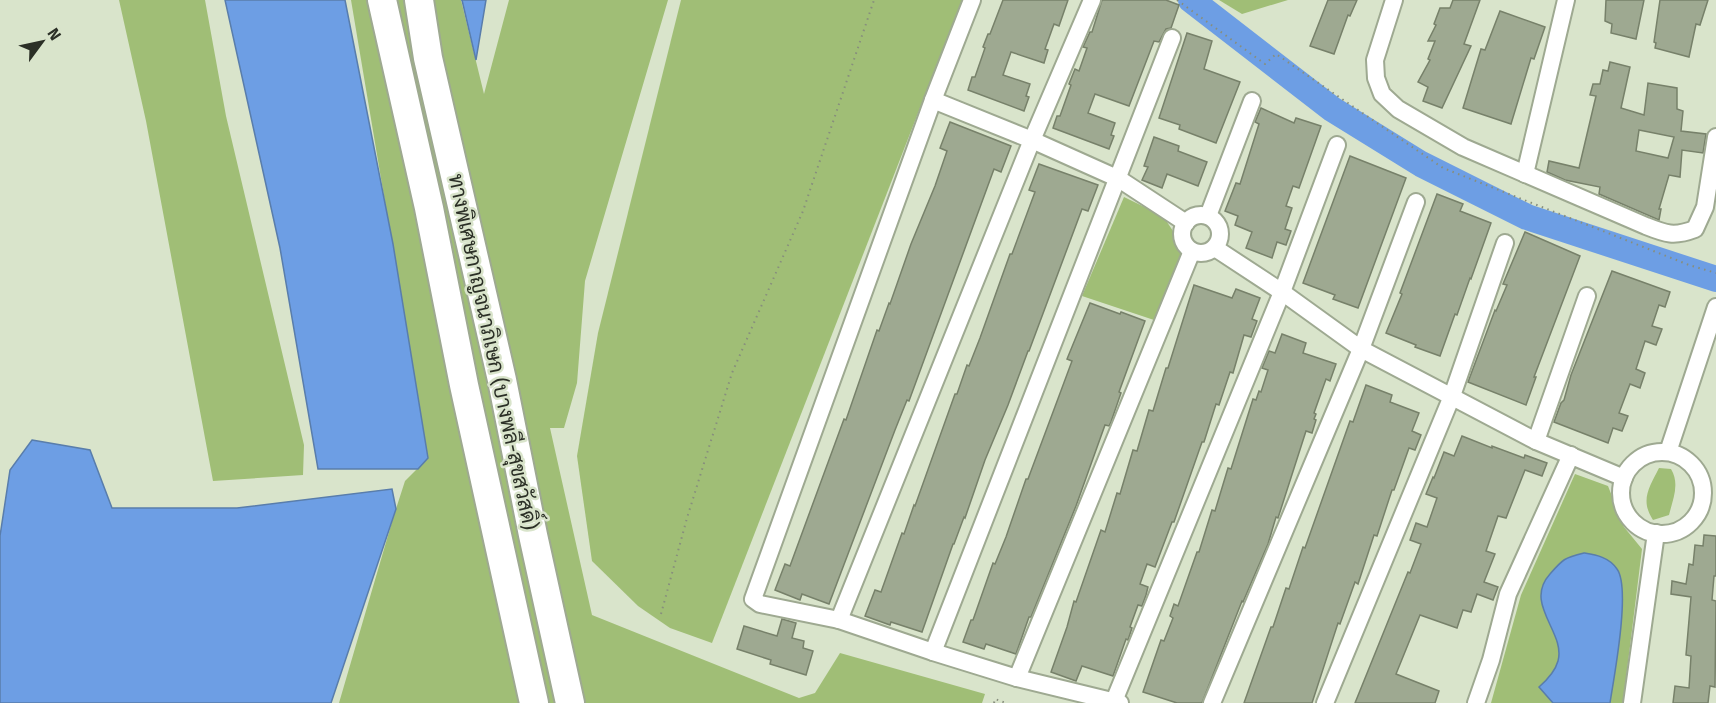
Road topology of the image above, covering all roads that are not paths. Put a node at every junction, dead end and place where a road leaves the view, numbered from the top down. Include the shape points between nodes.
1 (382, 0) edge
2 (419, 0) edge
3 (972, 0) edge
4 (1092, 0) edge
5 (1394, 0) edge
6 (1566, 0) edge
7 (1172, 38) dead end
8 (933, 100) junction
9 (1252, 101) dead end
10 (1716, 137) edge
11 (1032, 140) junction
12 (1337, 145) dead end
13 (1525, 174) junction
14 (1119, 179) junction
15 (1416, 202) dead end
16 (1208, 216) junction
17 (1186, 223) junction
18 (1505, 243) dead end
19 (1215, 248) junction
20 (1192, 251) junction
21 (1282, 292) junction
22 (1587, 296) dead end
23 (1716, 307) edge
24 (1361, 349) junction
25 (1452, 396) junction
26 (1536, 441) junction
27 (1668, 452) junction
28 (1571, 455) junction
29 (1624, 478) junction
30 (1708, 512) edge
31 (1656, 533) junction
32 (839, 620) junction
33 (933, 652) junction
34 (1017, 678) junction
35 (1117, 702) edge
36 (534, 703) edge
37 (570, 703) edge
38 (1212, 703) edge
39 (1325, 703) edge
40 (1476, 703) edge
41 (1632, 703) edge

1 - 36 highway, ทางพิเศษกาญจนาภิเษก (บางพลี-สุขสวัสดิ์)
2 - 37 highway, ทางพิเศษกาญจนาภิเษก (บางพลี-สุขสวัสดิ์) via 428,58 502,380
3 - 8 street
4 - 11 street
5 - 13 street via 1375,60 1382,94 1398,109 1463,147
6 - 13 street
7 - 14 street
8 - 11 street
8 - 32 street via 753,596 760,604
9 - 16 street
10 - 13 street via 1705,207 1695,229 1682,234 1663,233
11 - 14 street
11 - 32 street
12 - 21 street
14 - 17 street
14 - 33 street
15 - 24 street
16 - 17 street via 1196,216
16 - 19 street via 1220,230
17 - 20 street via 1183,241
18 - 25 street
19 - 20 street via 1204,253
19 - 21 street
20 - 34 street
21 - 24 street
21 - 35 street
22 - 26 street
23 - 27 street
24 - 25 street
24 - 38 street
25 - 26 street
25 - 39 street
26 - 28 street
27 - 29 street via 1642,457
27 - 30 street via 1682,456 1692,465 1700,477 1702,503
28 - 29 street
28 - 40 street via 1508,594
29 - 31 street via 1621,491 1629,517 1639,527
30 - 31 street via 1677,532
31 - 41 street
32 - 33 street
33 - 34 street
34 - 35 street

